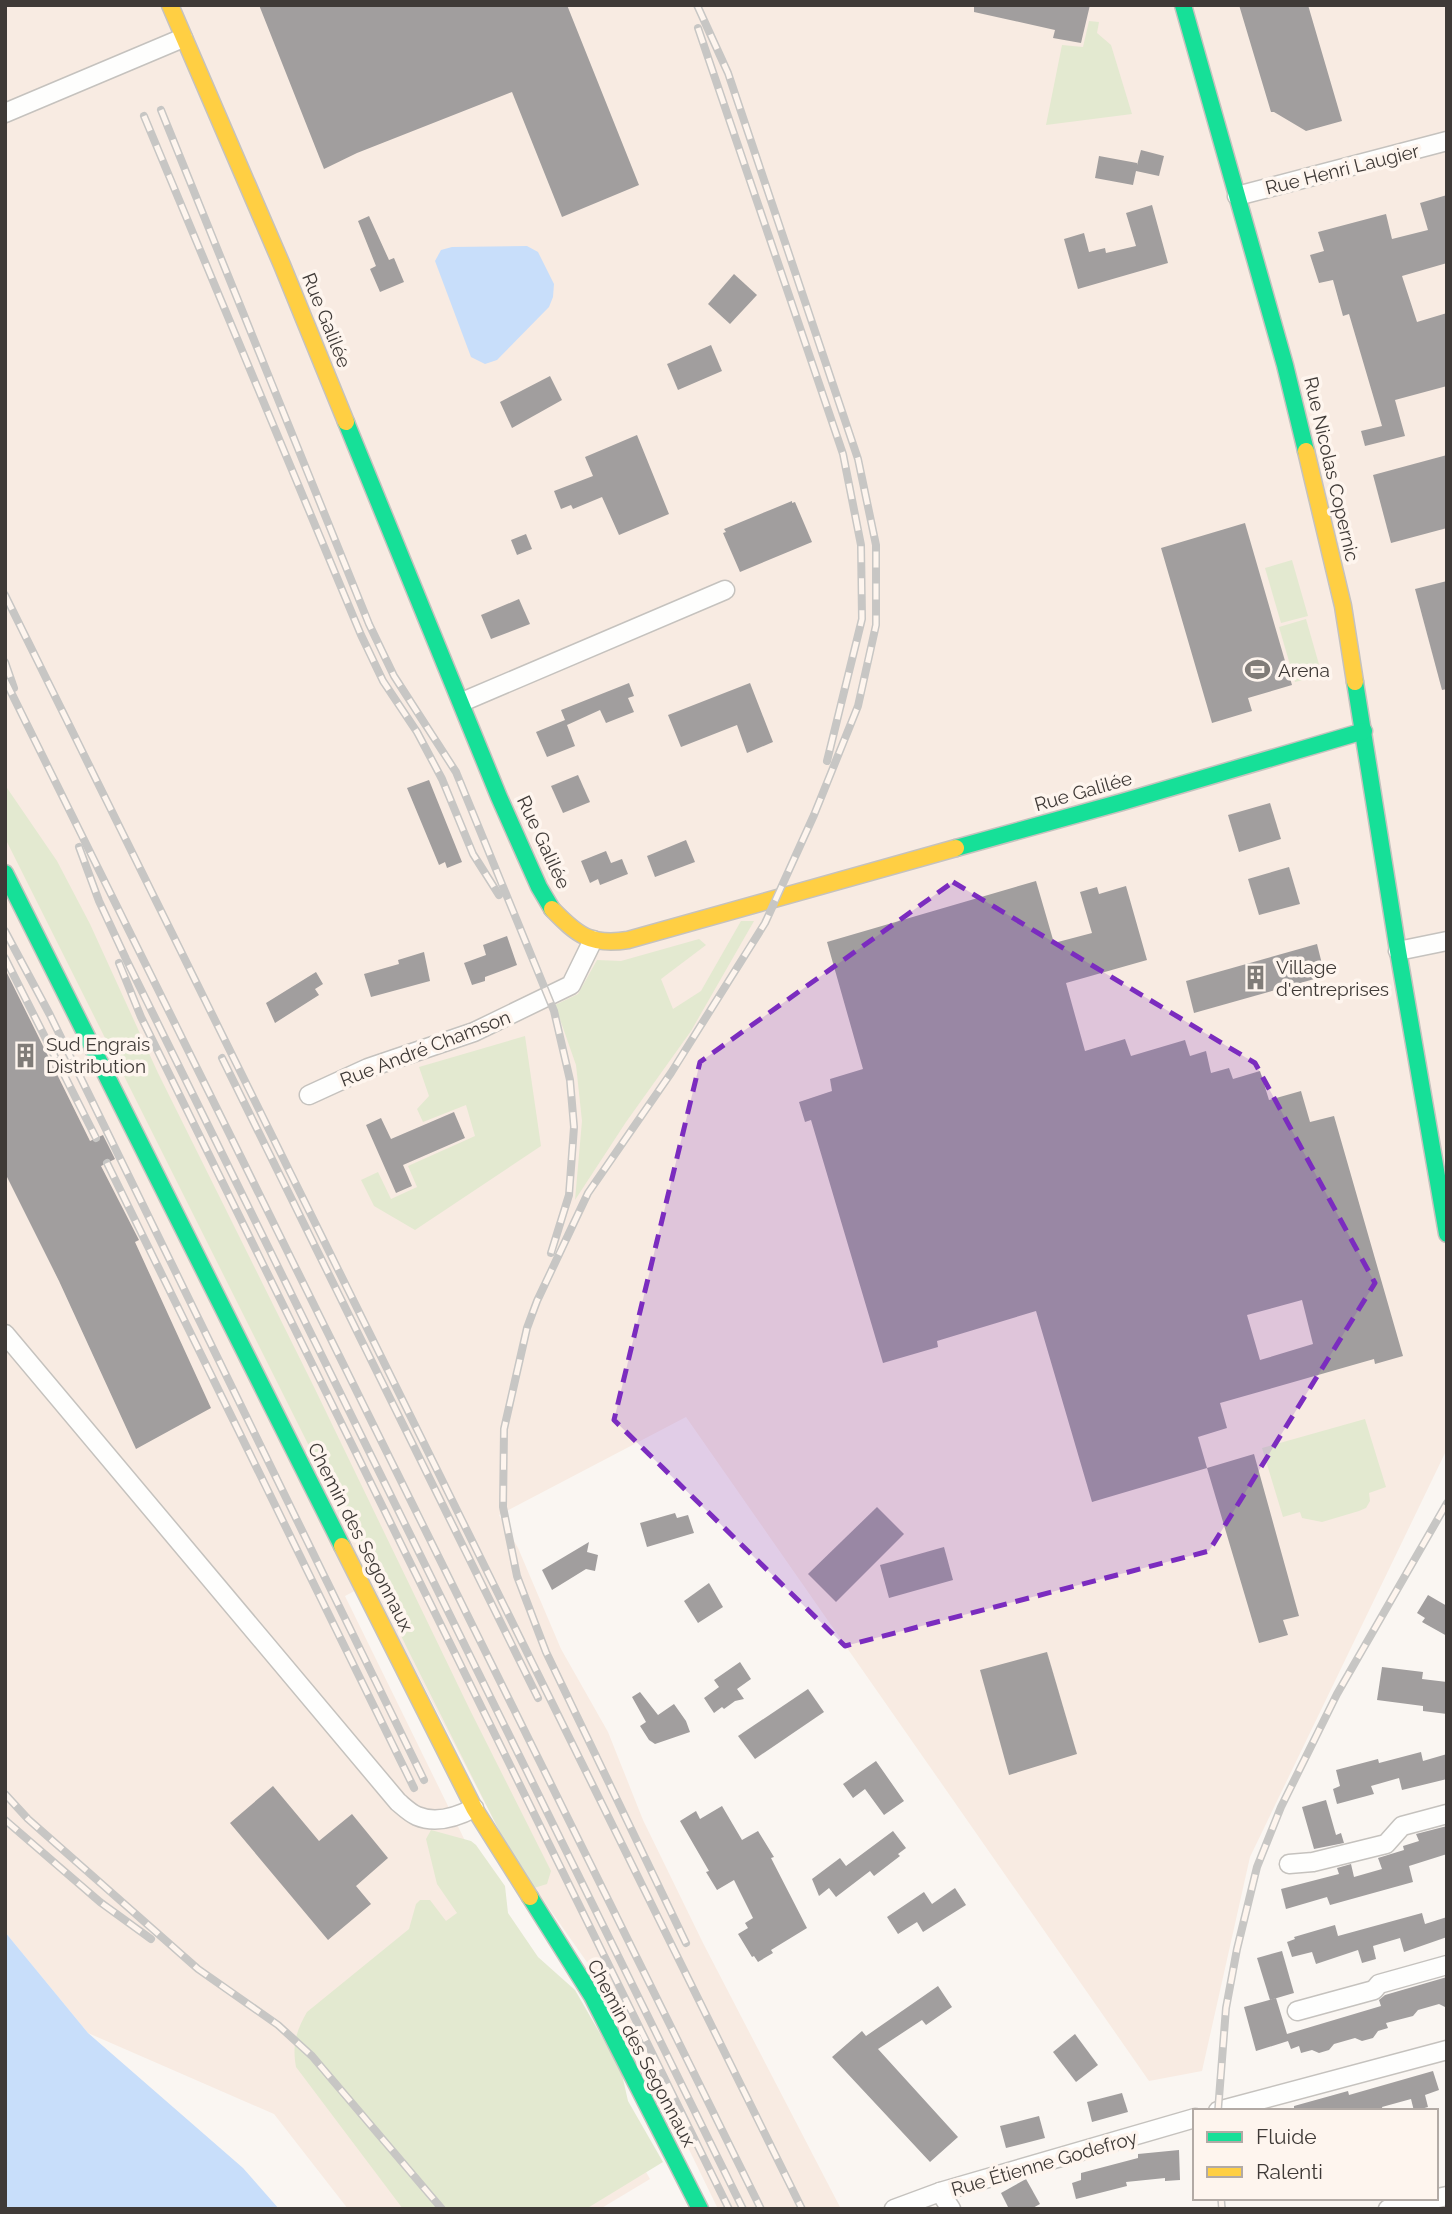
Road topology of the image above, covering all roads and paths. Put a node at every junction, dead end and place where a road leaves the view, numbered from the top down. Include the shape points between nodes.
1 (170, 5) edge
2 (1183, 5) edge
3 (183, 38) junction
4 (5, 113) edge
5 (1447, 141) edge
6 (1237, 196) junction
7 (725, 590) dead end
8 (462, 702) junction
9 (1364, 732) junction
10 (5, 873) edge
11 (593, 940) junction
12 (1447, 941) edge
13 (1398, 951) junction
14 (309, 1095) dead end
15 (1447, 1234) edge
16 (5, 1334) edge
17 (474, 1808) junction
18 (1447, 1814) edge
19 (1289, 1864) dead end
20 (1447, 1965) edge
21 (1297, 2011) dead end
22 (1447, 2050) edge
23 (1226, 2109) edge
24 (1193, 2119) edge
25 (940, 2192) junction
26 (1429, 2200) edge
27 (699, 2209) edge
28 (894, 2209) edge
29 (951, 2209) edge
30 (1388, 2209) edge

1 - 3 street, Rue Galilée
2 - 6 street, Rue Nicolas Copernic
3 - 4 street
3 - 8 street, Rue Galilée
5 - 6 street, Rue Henri Laugier
6 - 9 street, Rue Nicolas Copernic via 1325,527
7 - 8 street
8 - 11 street, Rue Galilée via 539,887 566,924
9 - 11 street, Rue Galilée via 666,931 609,943
9 - 13 street, Rue Nicolas Copernic
10 - 17 street, Chemin des Segonnaux
11 - 14 street, Rue André Chamson via 571,985 474,1032 368,1068
12 - 13 street
13 - 15 street, Rue Nicolas Copernic
16 - 17 street via 398,1802 417,1816 431,1819 444,1820
17 - 27 street, Chemin des Segonnaux via 592,1996
18 - 19 street via 1402,1826 1386,1844
20 - 21 street
22 - 23 street
24 - 25 street, Rue Étienne Godefroy
25 - 28 street, Rue Étienne Godefroy
25 - 29 street
26 - 30 street

